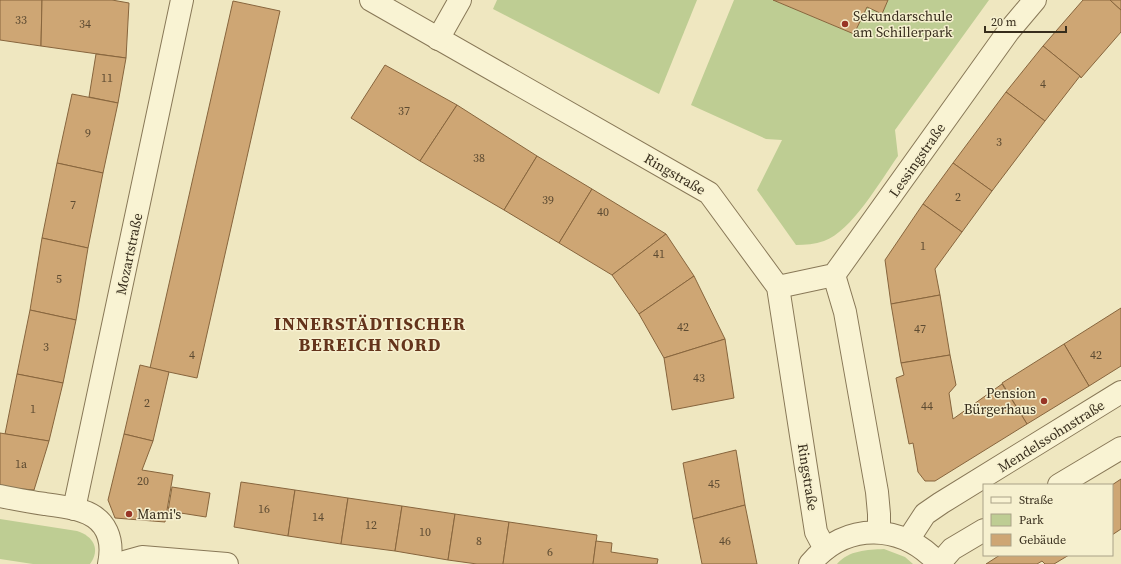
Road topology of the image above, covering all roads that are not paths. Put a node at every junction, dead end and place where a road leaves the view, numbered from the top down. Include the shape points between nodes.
1 (182, 0) edge
2 (371, 0) edge
3 (460, 0) edge
4 (1035, 0) edge
5 (438, 39) junction
6 (834, 275) junction
7 (778, 287) junction
8 (1121, 392) edge
9 (1121, 448) edge
10 (1061, 484) edge
11 (0, 496) edge
12 (74, 509) junction
13 (983, 531) edge
14 (879, 532) junction
15 (908, 540) junction
16 (825, 549) junction
17 (109, 564) edge
18 (117, 564) edge
19 (227, 564) edge
20 (810, 564) edge
21 (939, 564) edge

1 - 12 street, Mozartstraße
2 - 5 street, Ringstraße
3 - 5 street
4 - 6 street, Lessingstraße via 1003,39
5 - 7 street, Ringstraße via 709,193
6 - 7 street
6 - 14 street via 845,312 877,492
7 - 16 street, Ringstraße via 816,532
8 - 15 street, Mendelssohnstraße via 925,514
9 - 10 street
11 - 12 street
12 - 17 street via 92,516 108,532 111,543
13 - 21 street via 952,549
14 - 15 street
14 - 16 street via 856,534
15 - 21 street via 925,550
16 - 20 street
18 - 19 street via 142,557

